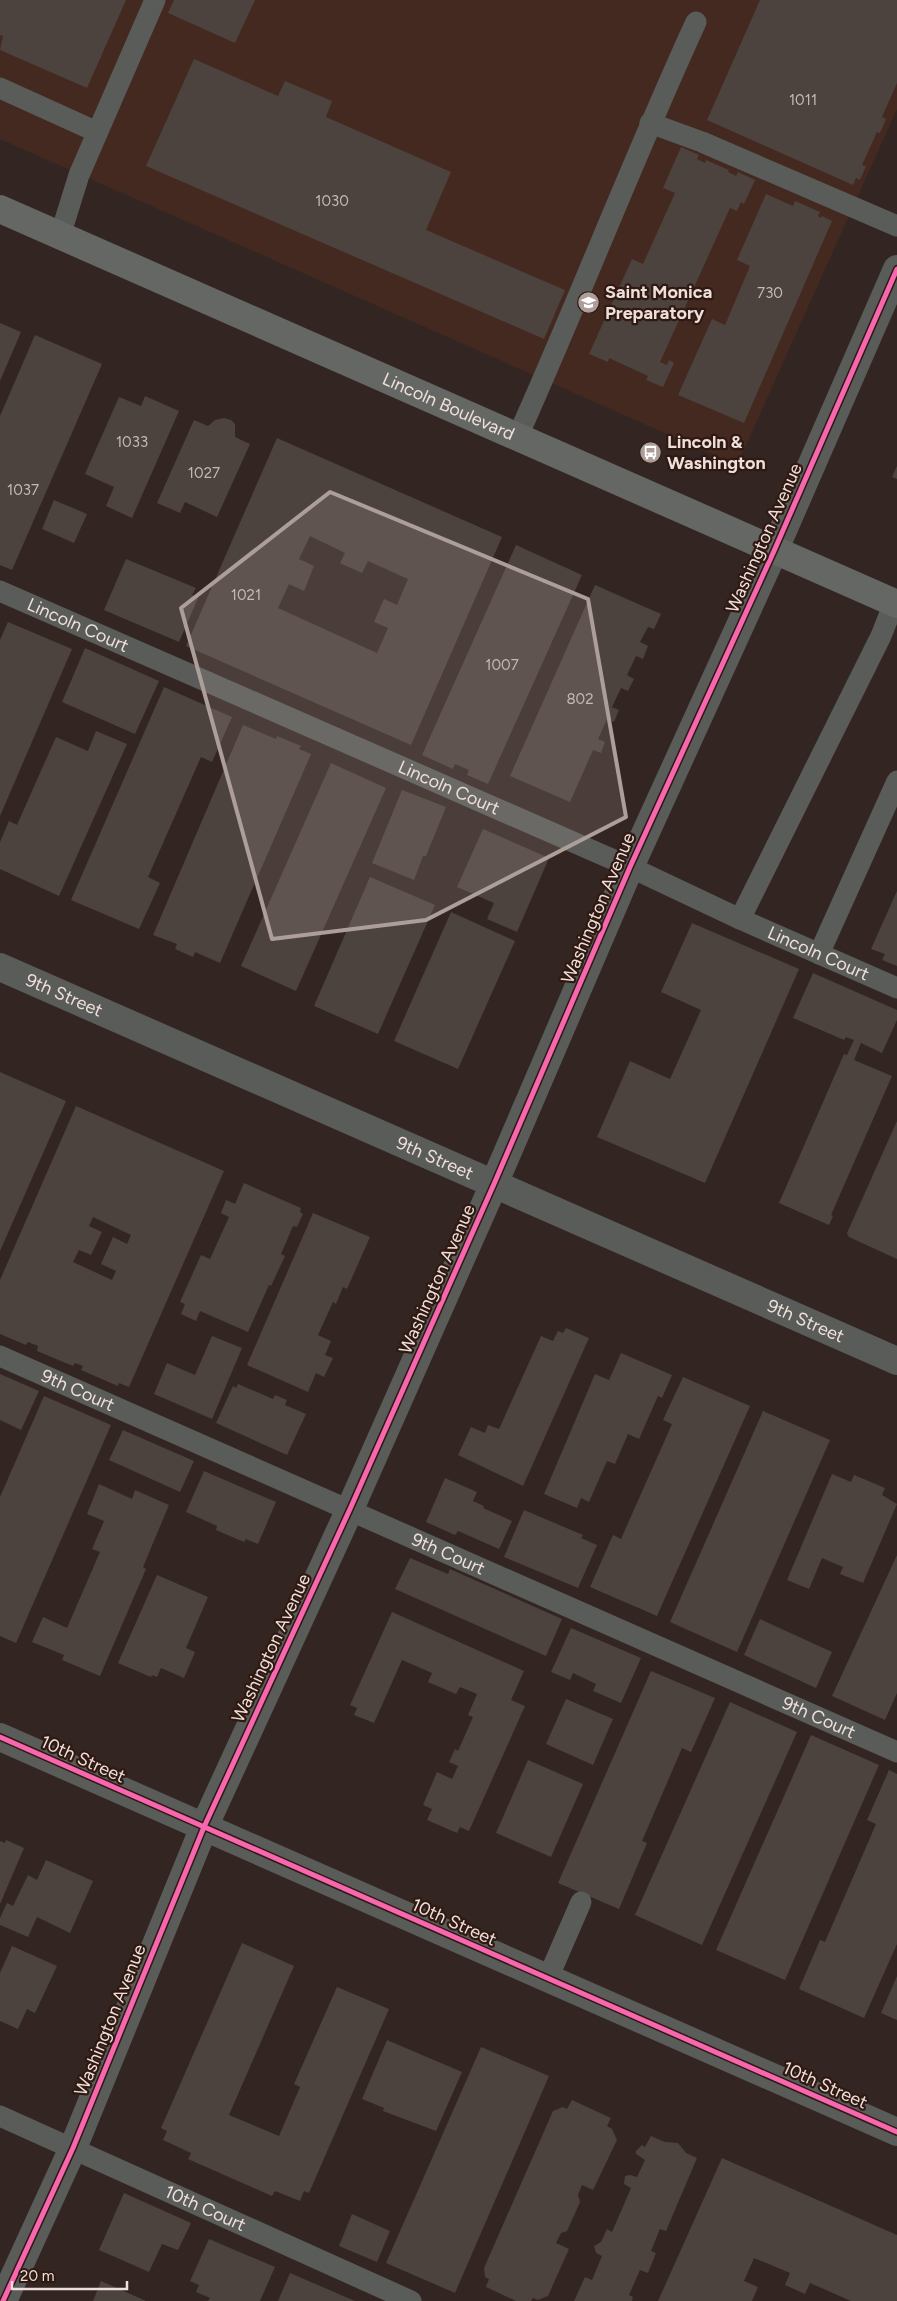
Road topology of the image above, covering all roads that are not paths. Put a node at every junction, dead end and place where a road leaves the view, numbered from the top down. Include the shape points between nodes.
1 (155, 0) edge
2 (696, 22) dead end
3 (0, 88) edge
4 (650, 123) junction
5 (97, 132) junction
6 (0, 209) edge
7 (897, 226) edge
8 (60, 236) junction
9 (897, 268) edge
10 (517, 438) junction
11 (774, 551) junction
12 (0, 591) edge
13 (896, 604) edge
14 (897, 781) edge
15 (630, 867) junction
16 (740, 919) junction
17 (818, 954) junction
18 (0, 967) edge
19 (897, 988) edge
20 (494, 1184) junction
21 (0, 1356) edge
22 (897, 1361) edge
23 (350, 1509) junction
24 (0, 1737) edge
25 (897, 1752) edge
26 (204, 1827) junction
27 (581, 1902) dead end
28 (548, 1978) junction
29 (0, 2116) edge
30 (897, 2132) edge
31 (73, 2148) junction
32 (3, 2301) edge
33 (411, 2301) edge

1 - 5 lane
2 - 4 lane
3 - 5 lane
4 - 7 lane
4 - 10 lane
5 - 8 lane via 79,175
6 - 8 street, Lincoln Boulevard
8 - 10 street, Lincoln Boulevard
9 - 11 street, Washington Avenue
10 - 11 street, Lincoln Boulevard
11 - 13 street, Lincoln Boulevard
11 - 15 street, Washington Avenue
12 - 15 lane, Lincoln Court
13 - 16 lane
14 - 17 lane
15 - 16 lane, Lincoln Court
15 - 20 street, Washington Avenue
16 - 17 lane, Lincoln Court
17 - 19 lane, Lincoln Court
18 - 20 street, 9th Street
20 - 22 street, 9th Street
20 - 23 street, Washington Avenue
21 - 23 lane, 9th Court
23 - 25 lane, 9th Court
23 - 26 street, Washington Avenue
24 - 26 street, 10th Street
26 - 28 street, 10th Street
26 - 31 street, Washington Avenue
27 - 28 lane
28 - 30 street, 10th Street
29 - 31 lane, 10th Court
31 - 32 street, Washington Avenue
31 - 33 lane, 10th Court

